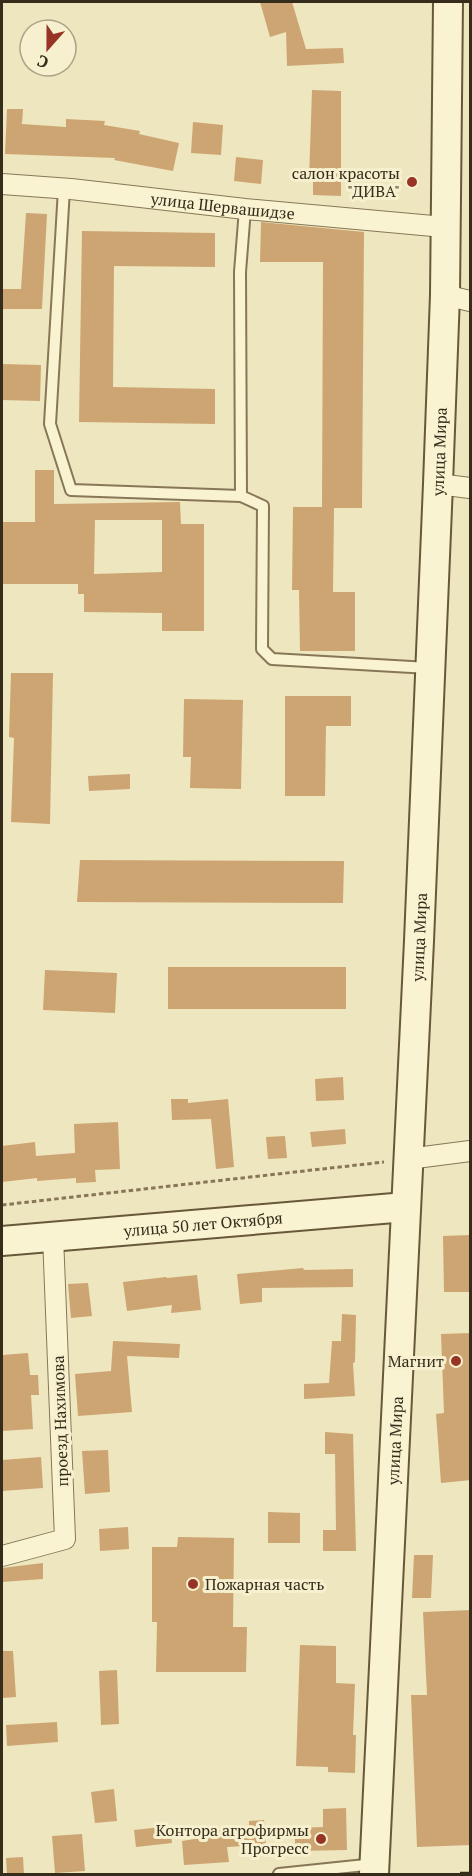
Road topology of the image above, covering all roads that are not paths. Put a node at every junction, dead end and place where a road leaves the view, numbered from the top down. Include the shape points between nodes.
1 (448, 2) edge
2 (2, 184) edge
3 (64, 189) junction
4 (245, 209) junction
5 (444, 226) junction
6 (458, 298) edge
7 (438, 484) junction
8 (471, 488) edge
9 (240, 496) junction
10 (429, 668) junction
11 (471, 1151) edge
12 (408, 1159) junction
13 (406, 1207) junction
14 (53, 1236) junction
15 (2, 1241) edge
16 (2, 1556) edge
17 (375, 1869) edge
18 (279, 1875) edge

1 - 5 street, улица Мира
2 - 3 street, улица Шервашидзе
3 - 4 street, улица Шервашидзе
3 - 9 lane via 50,424 71,490
4 - 5 street, улица Шервашидзе
4 - 9 lane via 240,272
5 - 6 street, улица Мира
6 - 7 street, улица Мира
7 - 8 street
7 - 10 street, улица Мира
9 - 10 lane via 263,506 262,649 272,659
10 - 12 street, улица Мира
11 - 12 street
12 - 13 street, улица Мира
13 - 14 street, улица 50 лет Октября
13 - 17 street, улица Мира
14 - 15 street, улица 50 лет Октября
14 - 16 street, проезд Нахимова via 65,1539
17 - 18 lane

